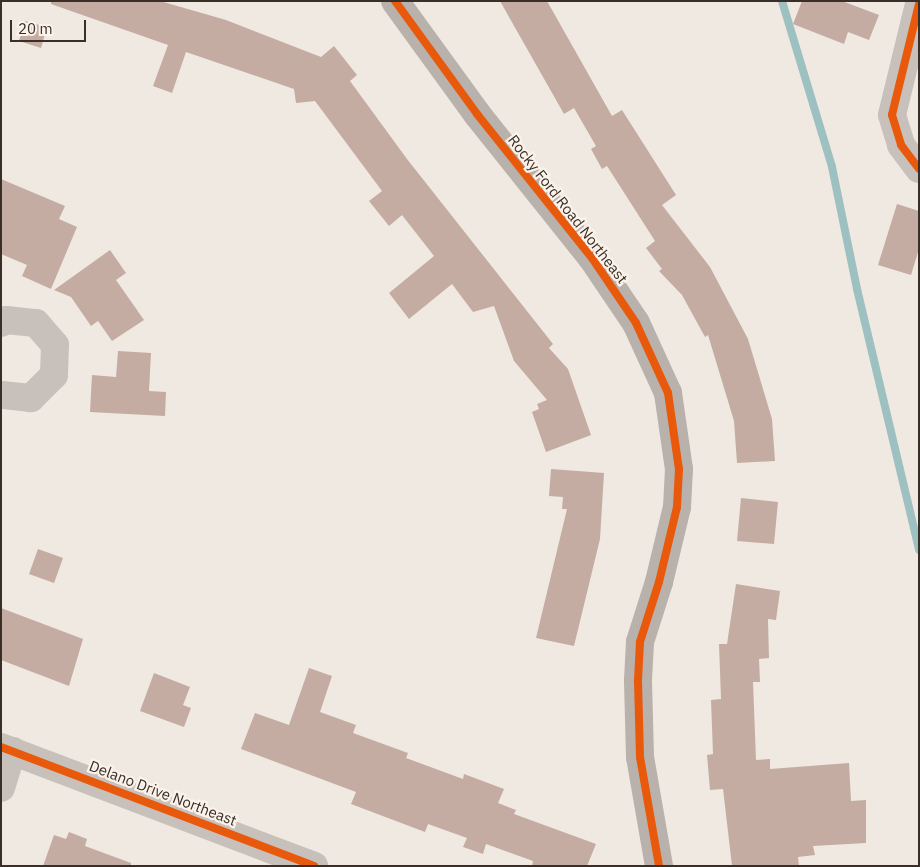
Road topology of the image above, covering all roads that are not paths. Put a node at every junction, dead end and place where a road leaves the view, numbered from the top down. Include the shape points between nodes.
1 (395, 1) edge
2 (919, 4) edge
3 (919, 169) edge
4 (1, 323) edge
5 (1, 395) edge
6 (7, 749) edge
7 (1, 788) edge
8 (314, 866) edge
9 (659, 866) edge

1 - 9 street, Rocky Ford Road Northeast via 477,114 592,258 636,323 668,393 679,469 677,507 640,642 638,681 640,757
2 - 3 street via 892,116 902,145
4 - 5 street via 6,320 36,323 55,345 54,375 31,398
6 - 7 street
6 - 8 street, Delano Drive Northeast

